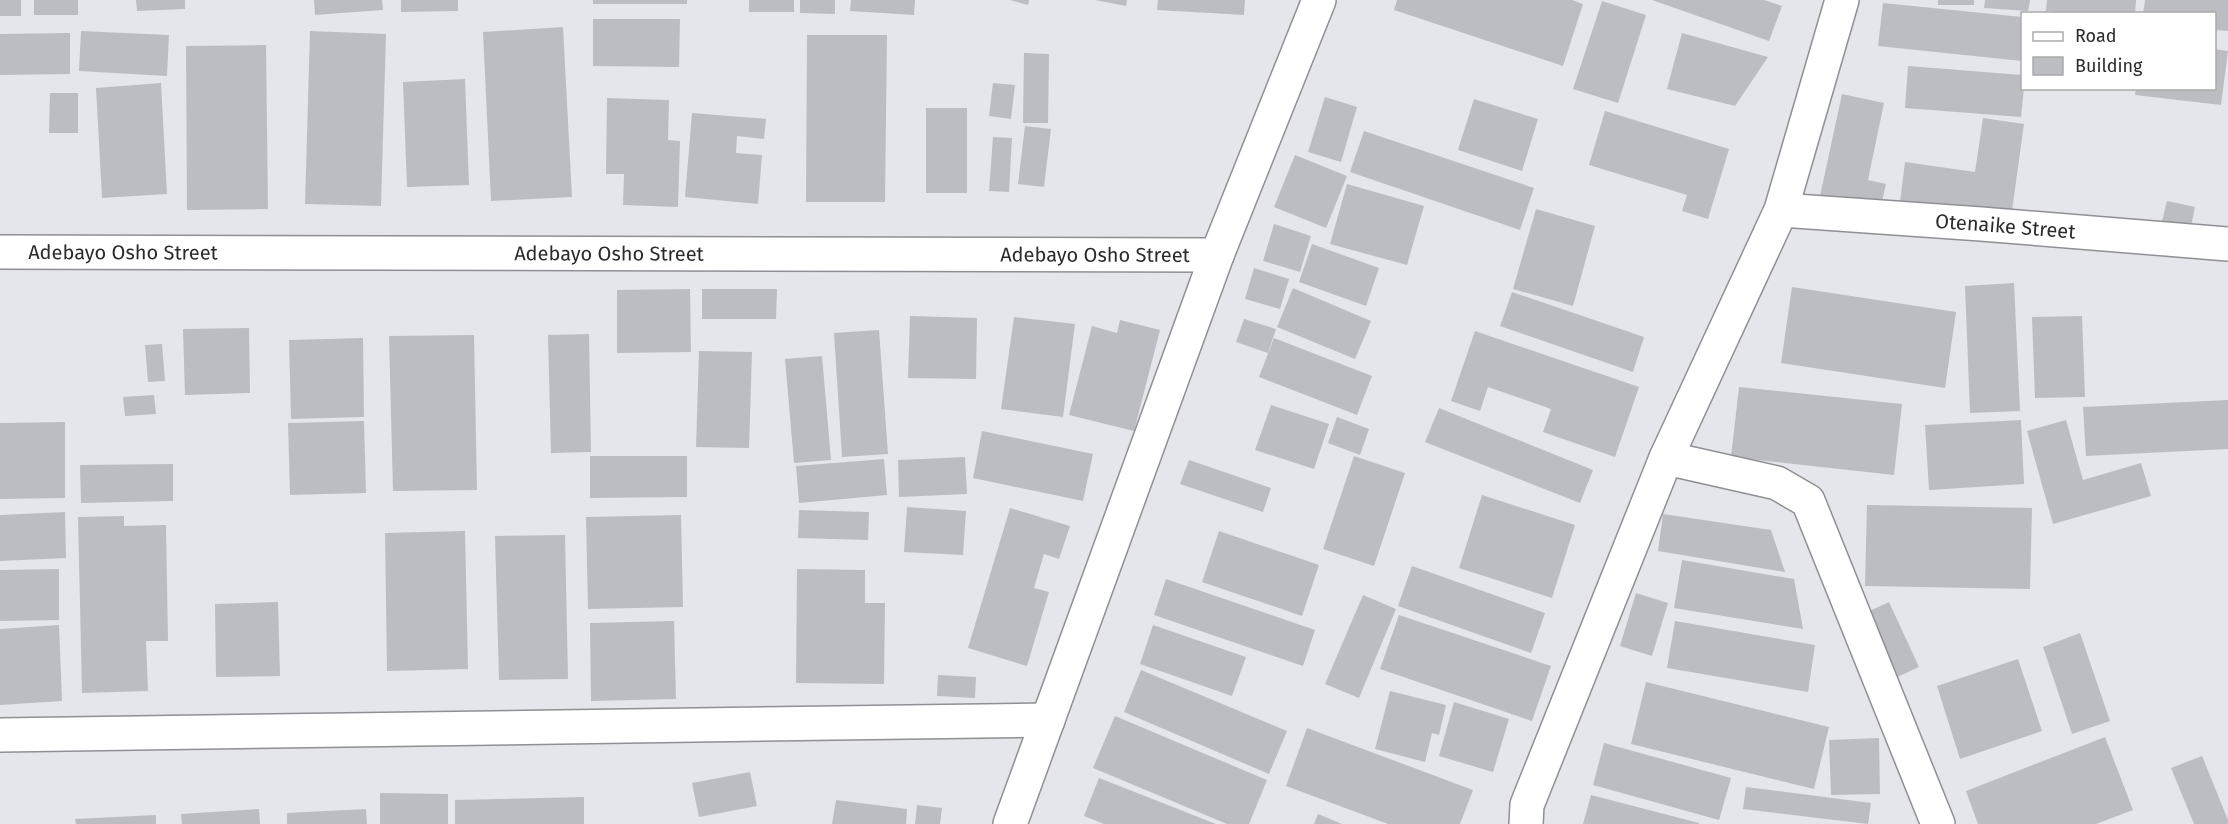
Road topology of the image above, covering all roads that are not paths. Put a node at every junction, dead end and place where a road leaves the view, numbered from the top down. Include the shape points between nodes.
1 (1319, 0) edge
2 (1842, 0) edge
3 (1781, 210) junction
4 (2228, 244) edge
5 (0, 252) edge
6 (1217, 255) junction
7 (1666, 458) junction
8 (1048, 720) junction
9 (0, 735) edge
10 (1010, 824) edge
11 (1526, 824) edge
12 (1938, 824) edge

1 - 6 street
2 - 3 street
3 - 4 street, Otenaike Street
3 - 7 street
5 - 6 street, Adebayo Osho Street
6 - 8 street
7 - 11 street via 1527,805
7 - 12 street via 1778,483 1809,501
8 - 9 street
8 - 10 street

